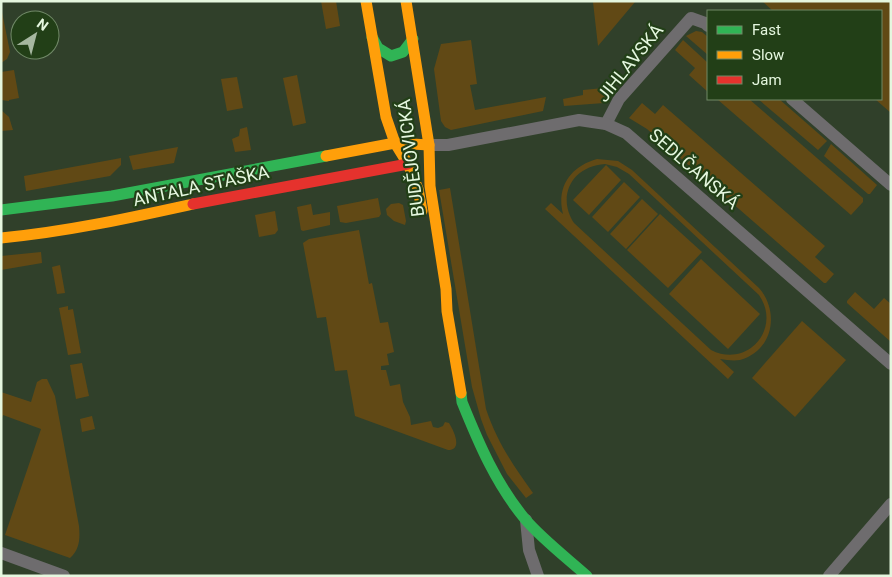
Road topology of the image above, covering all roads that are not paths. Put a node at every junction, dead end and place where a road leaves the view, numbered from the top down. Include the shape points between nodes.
1 (366, 1) edge
2 (406, 1) edge
3 (706, 24) edge
4 (372, 36) junction
5 (413, 39) junction
6 (793, 100) edge
7 (606, 124) junction
8 (394, 143) junction
9 (429, 145) junction
10 (408, 164) junction
11 (891, 185) edge
12 (1, 210) edge
13 (424, 225) dead end
14 (1, 238) edge
15 (429, 253) dead end
16 (447, 311) junction
17 (891, 364) edge
18 (891, 504) edge
19 (526, 520) junction
20 (1, 553) edge
21 (64, 576) edge
22 (538, 576) edge
23 (587, 576) edge
24 (829, 576) edge

1 - 4 street, BUDĚJOVICKÁ
2 - 5 street, BUDĚJOVICKÁ
3 - 7 street, JIHLAVSKÁ via 691,18 620,99
4 - 5 street via 378,48 391,56 403,52
4 - 8 street, BUDĚJOVICKÁ via 386,117
5 - 9 street, BUDĚJOVICKÁ
6 - 11 street
7 - 9 street, SEDLČANSKÁ via 579,120 448,145
7 - 17 street, SEDLČANSKÁ via 626,133
8 - 9 street, ANTALA STAŠKA
8 - 10 street, BUDĚJOVICKÁ
8 - 12 street, ANTALA STAŠKA via 112,196
9 - 10 street
9 - 16 street, BUDĚJOVICKÁ via 430,186
10 - 13 street, BUDĚJOVICKÁ via 418,188
10 - 14 street, ANTALA STAŠKA via 117,221
15 - 16 street, BUDĚJOVICKÁ via 435,289
16 - 19 street, BUDĚJOVICKÁ via 462,402 486,460
18 - 24 street
19 - 22 street via 529,550
19 - 23 street, BUDĚJOVICKÁ
20 - 21 street

